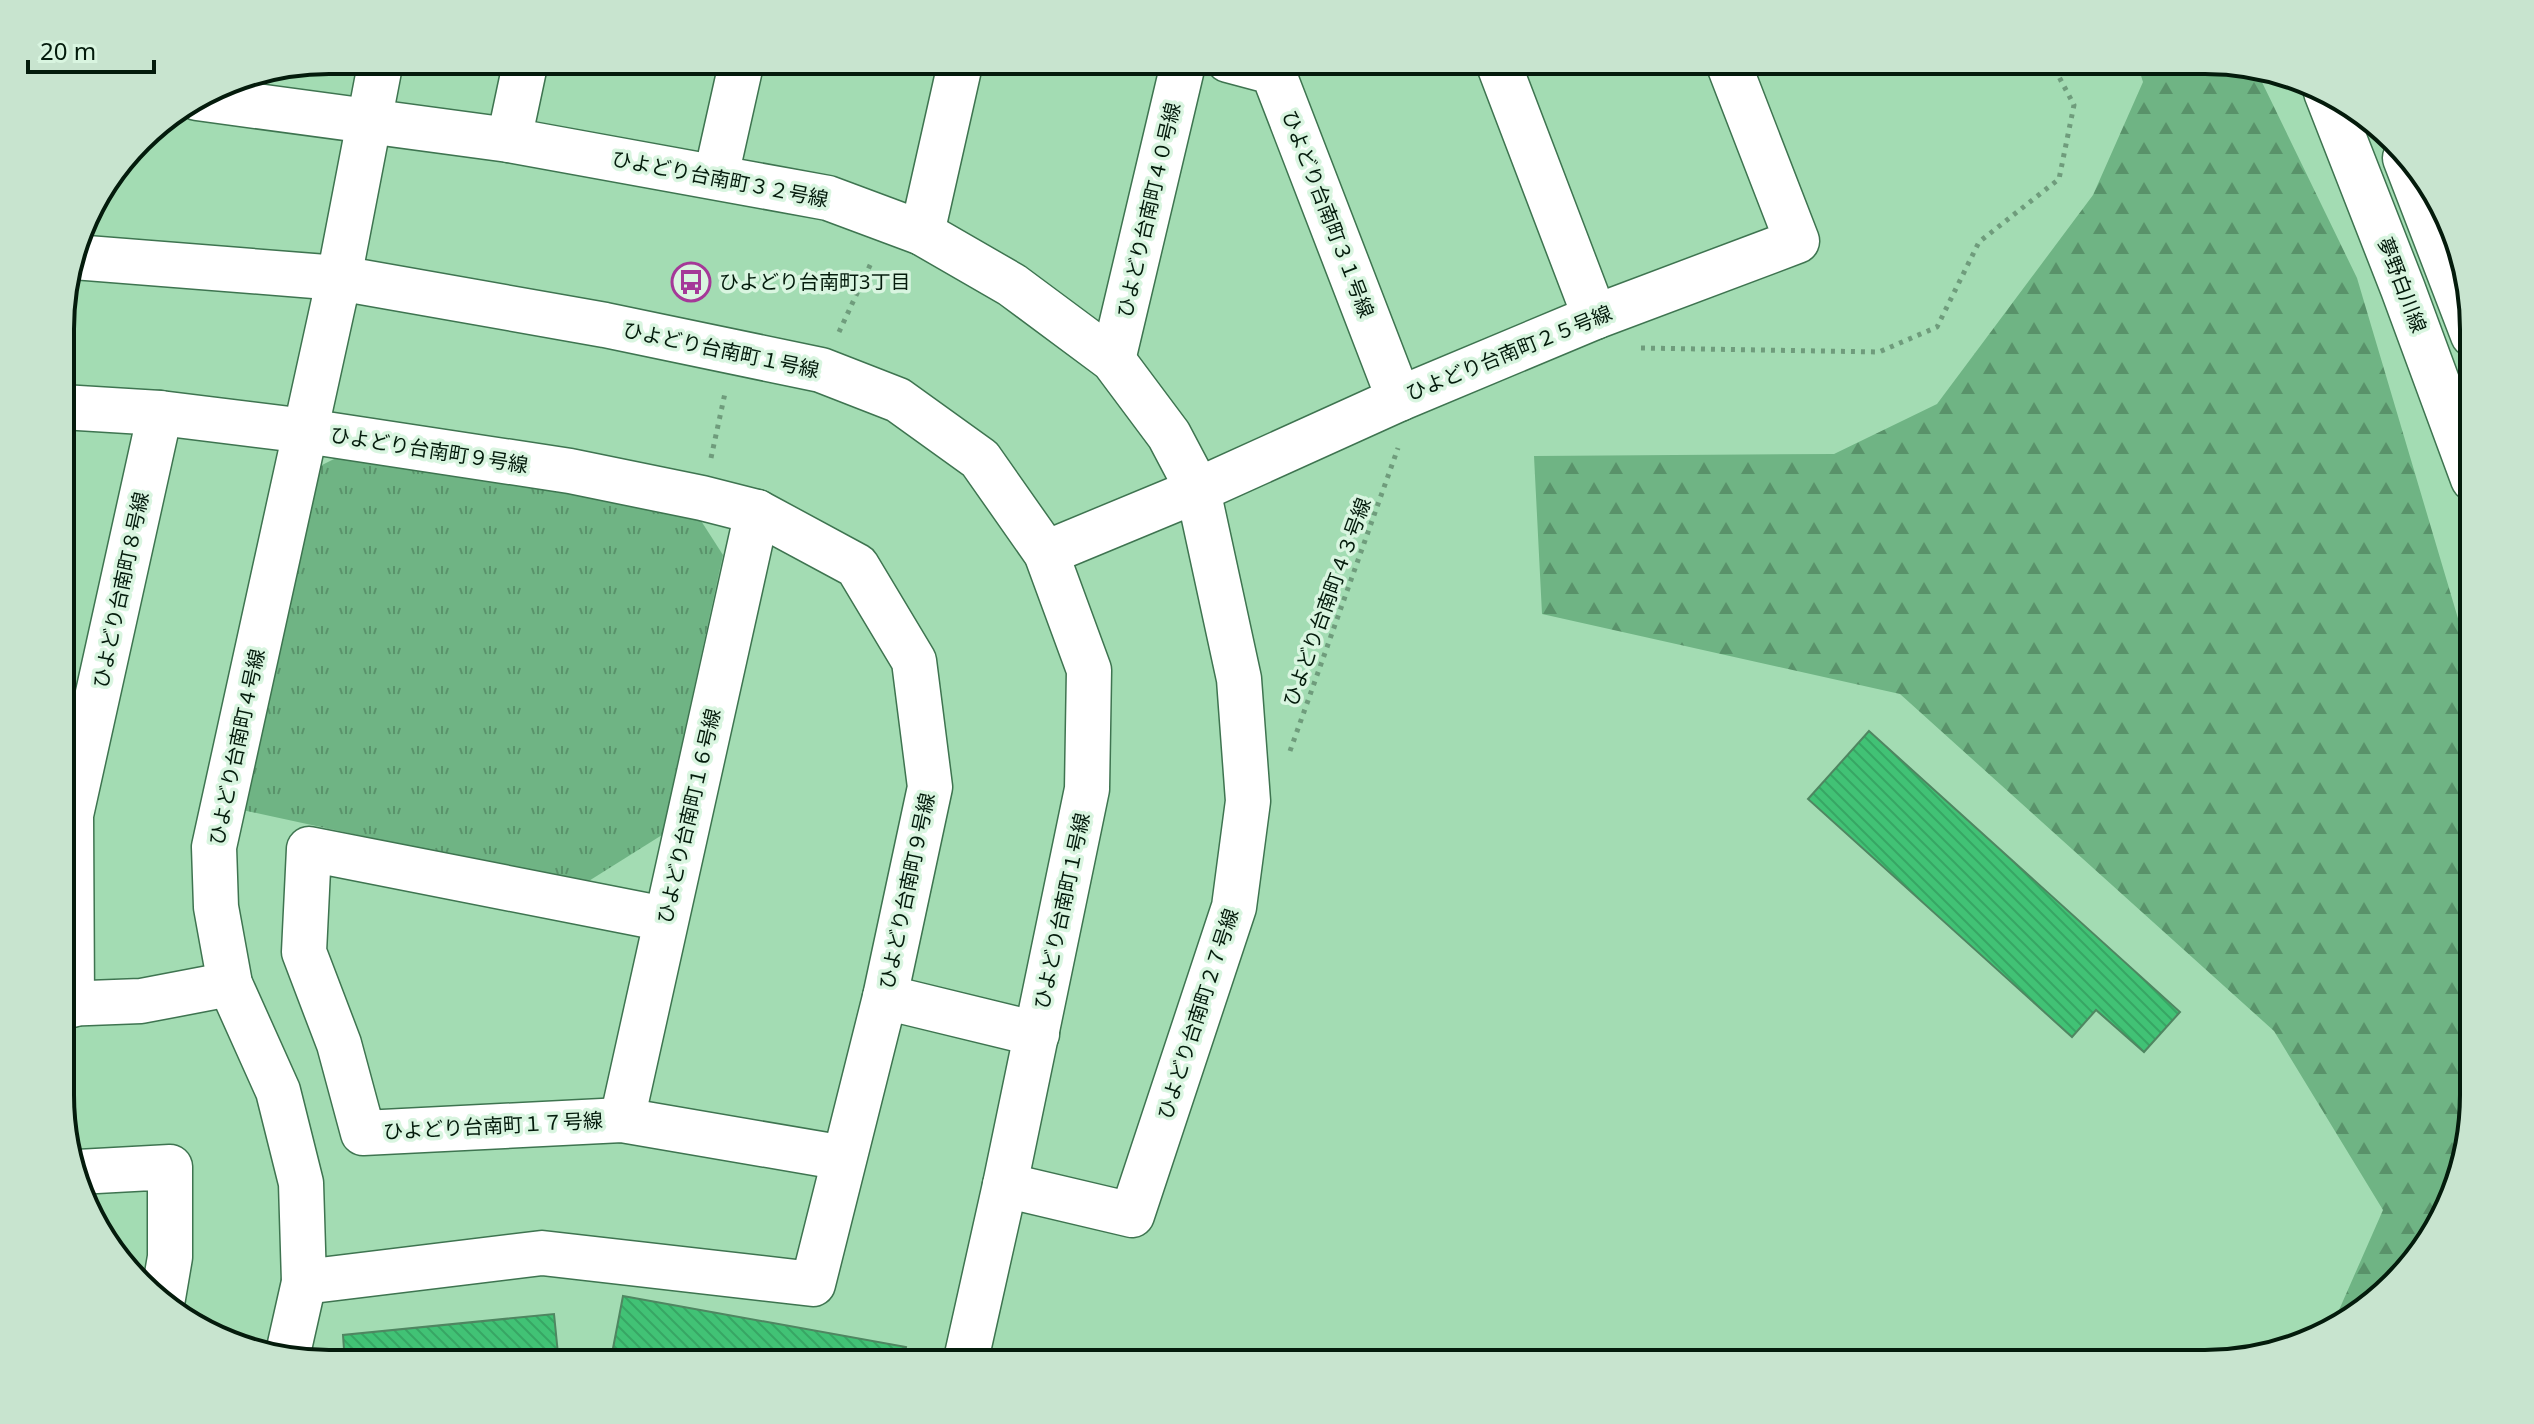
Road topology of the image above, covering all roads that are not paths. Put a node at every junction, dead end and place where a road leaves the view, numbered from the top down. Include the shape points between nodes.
1 (378, 74) edge
2 (523, 74) edge
3 (739, 74) edge
4 (956, 74) edge
5 (1181, 74) edge
6 (1274, 74) edge
7 (1502, 74) edge
8 (1732, 74) edge
9 (229, 95) edge
10 (2332, 108) edge
11 (368, 120) junction
12 (509, 140) junction
13 (716, 176) junction
14 (2415, 185) edge
15 (907, 227) junction
16 (85, 258) edge
17 (339, 278) junction
18 (2457, 292) edge
19 (1595, 317) junction
20 (1113, 360) junction
21 (1409, 394) junction
22 (74, 408) edge
23 (160, 413) junction
24 (306, 431) junction
25 (2459, 441) edge
26 (1198, 490) junction
27 (757, 512) junction
28 (1046, 553) junction
29 (74, 785) edge
30 (665, 919) junction
31 (230, 984) junction
32 (885, 997) junction
33 (74, 1005) edge
34 (1037, 1034) junction
35 (622, 1120) junction
36 (844, 1158) junction
37 (86, 1172) edge
38 (1005, 1185) junction
39 (304, 1282) junction
40 (165, 1289) edge
41 (289, 1347) edge
42 (968, 1350) edge

1 - 11 street, ひよどり台南町４号線
2 - 12 street
3 - 13 street
4 - 15 street
5 - 20 street, ひよどり台南町４０号線
6 - 21 street, ひよどり台南町３１号線
7 - 19 street
8 - 19 street, ひよどり台南町２５号線 via 1797,241
9 - 11 street, ひよどり台南町３２号線
10 - 25 street, 夢野白川線
11 - 12 street, ひよどり台南町３２号線
11 - 17 street, ひよどり台南町４号線
12 - 13 street, ひよどり台南町３２号線
13 - 15 street, ひよどり台南町３２号線 via 828,198
14 - 18 street
15 - 20 street, ひよどり台南町３２号線 via 1012,285
16 - 17 street, ひよどり台南町１号線
17 - 24 street, ひよどり台南町４号線
17 - 28 street, ひよどり台南町１号線 via 821,370 898,400 980,459
19 - 21 street, ひよどり台南町２５号線
20 - 26 street, ひよどり台南町３２号線 via 1169,435
21 - 26 street, ひよどり台南町２５号線
22 - 23 street, ひよどり台南町９号線
23 - 24 street, ひよどり台南町９号線
23 - 29 street, ひよどり台南町８号線
24 - 27 street, ひよどり台南町９号線 via 570,471
24 - 31 street, ひよどり台南町４号線 via 214,847 216,907
26 - 28 street, ひよどり台南町２５号線
26 - 38 street, ひよどり台南町２７号線 via 1239,679 1248,801 1234,907 1132,1215
27 - 30 street, ひよどり台南町１６号線
27 - 32 street, ひよどり台南町９号線 via 857,566 914,661 930,787
28 - 34 street, ひよどり台南町１号線 via 1089,670 1087,789
30 - 35 street, ひよどり台南町１６号線
30 - 35 street, ひよどり台南町１７号線 via 309,849 304,952 339,1044 363,1133
31 - 33 street via 141,1001
31 - 39 street, ひよどり台南町４号線 via 278,1091 301,1183
32 - 34 street
32 - 36 street, ひよどり台南町９号線
34 - 38 street, ひよどり台南町１号線
35 - 36 street, ひよどり台南町１７号線
36 - 39 street, ひよどり台南町９号線 via 813,1284 542,1253
37 - 40 street via 170,1167
38 - 42 street, ひよどり台南町１号線
39 - 41 street, ひよどり台南町４号線

